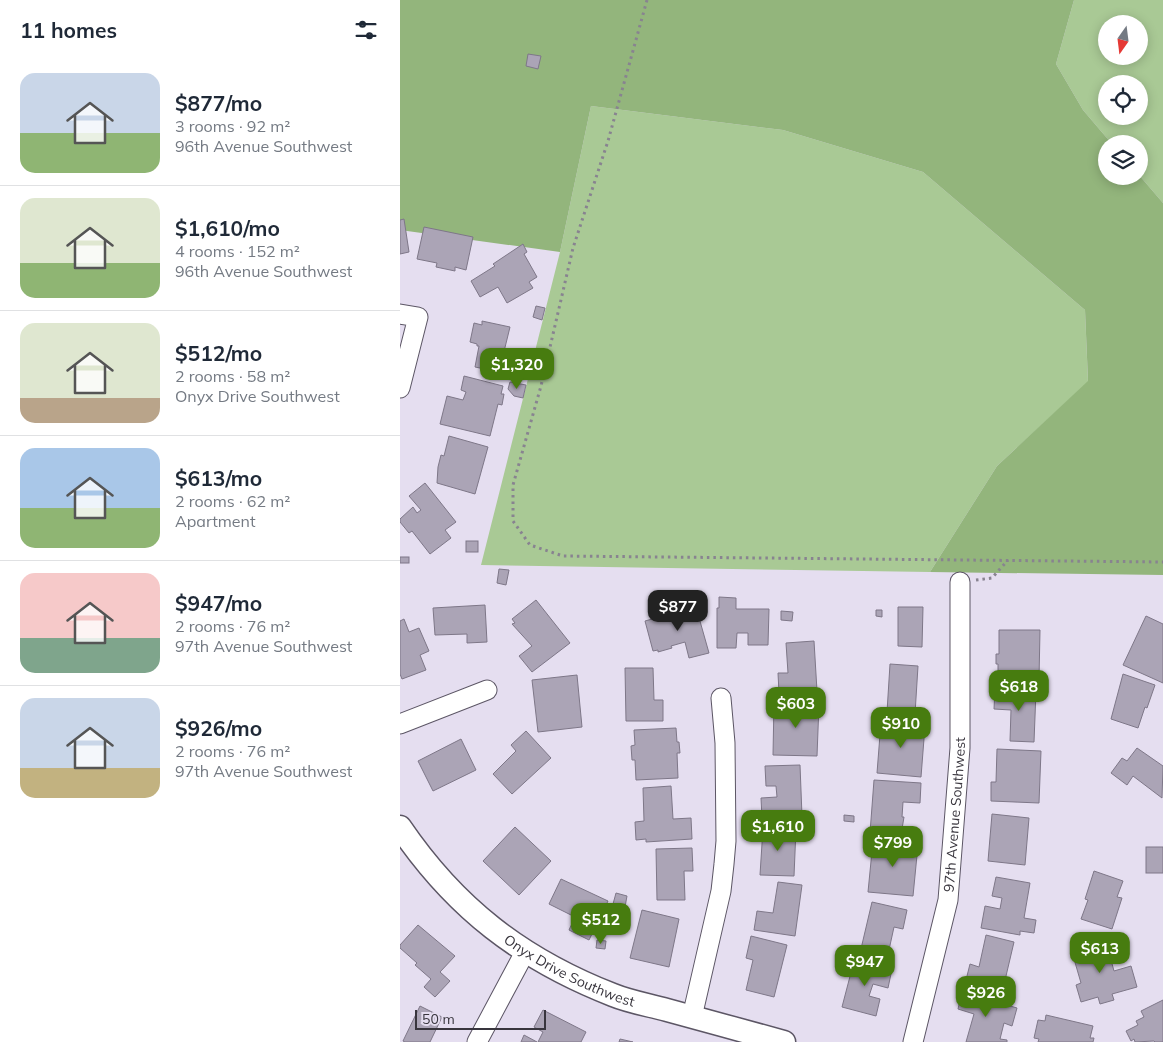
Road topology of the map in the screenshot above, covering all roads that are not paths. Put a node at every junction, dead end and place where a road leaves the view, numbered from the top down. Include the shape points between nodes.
1 (409, 316) edge
2 (400, 388) edge
3 (960, 582) road end
4 (486, 690) dead end
5 (721, 698) dead end
6 (400, 724) edge
7 (400, 826) edge
8 (525, 952) junction
9 (692, 1017) junction
10 (477, 1042) edge
11 (784, 1042) edge
12 (913, 1042) edge

1 - 2 street
3 - 12 street, 97th Avenue Southwest via 960,748 948,900
4 - 6 street
5 - 9 street via 725,743 724,864 721,891
7 - 8 street, Onyx Drive Southwest via 456,896 485,923
8 - 9 street, Onyx Drive Southwest via 614,996
8 - 10 street
9 - 11 street, Onyx Drive Southwest

